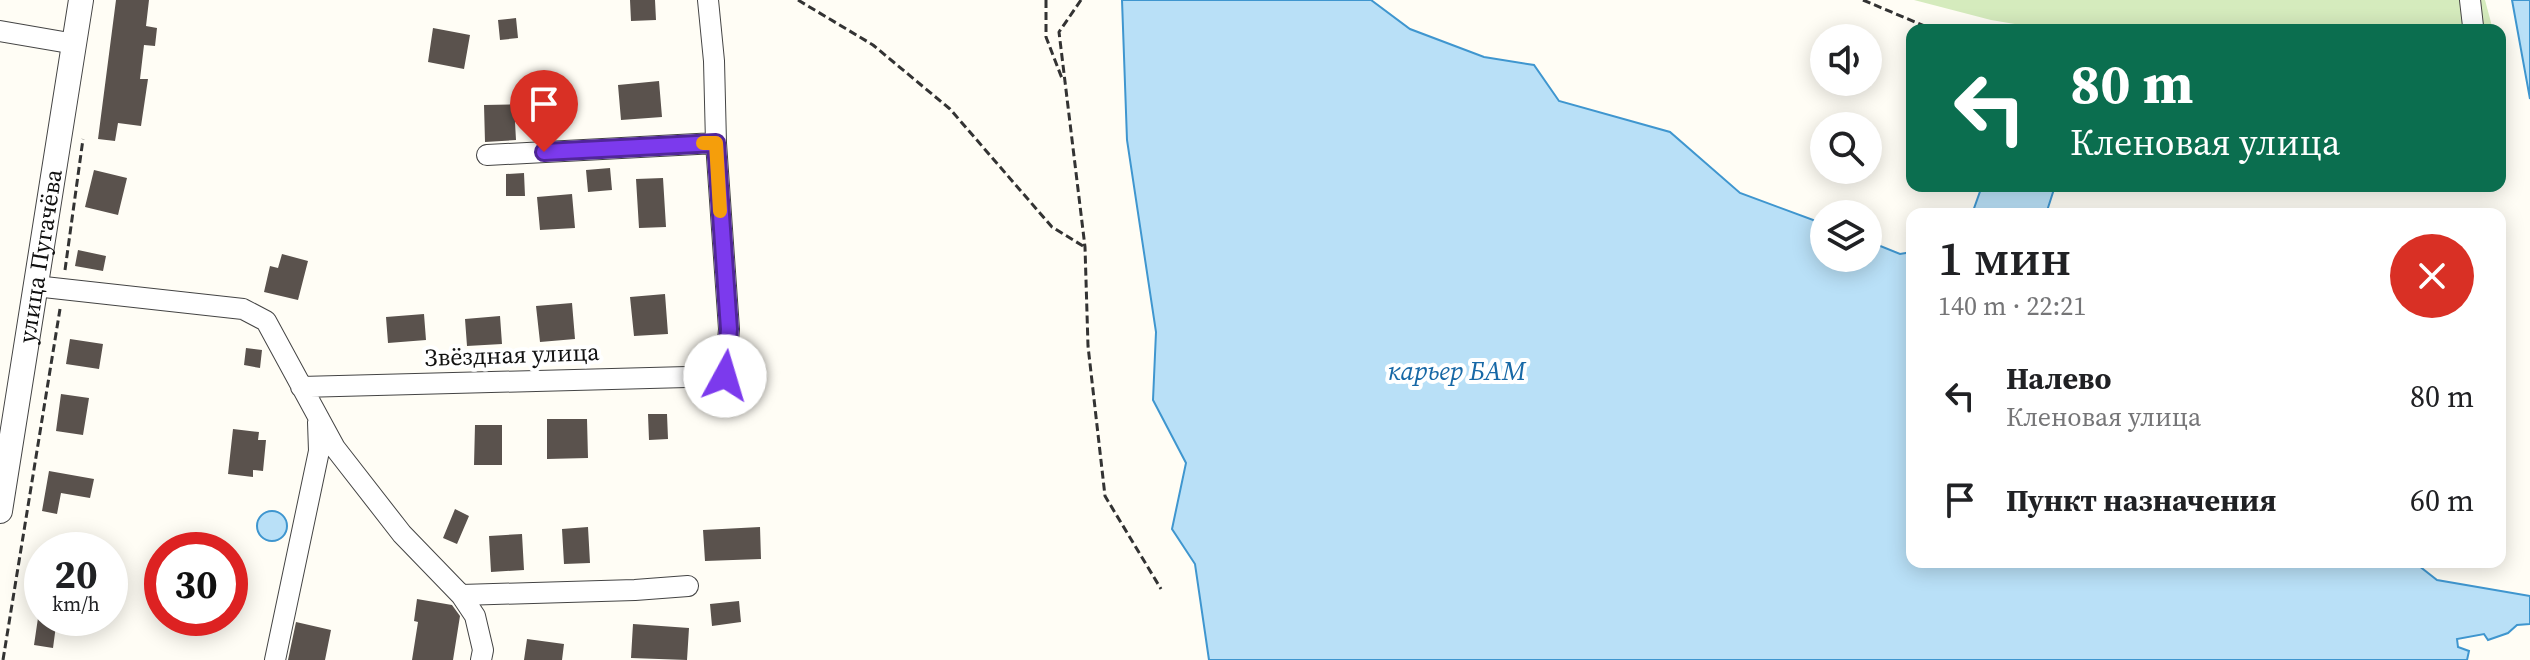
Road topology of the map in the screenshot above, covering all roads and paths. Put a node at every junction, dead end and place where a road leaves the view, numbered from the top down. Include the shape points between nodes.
1 (81, 0) edge
2 (708, 0) edge
3 (798, 0) edge
4 (1046, 0) edge
5 (1081, 0) edge
6 (1863, 0) edge
7 (2470, 0) edge
8 (1921, 24) edge
9 (2473, 24) edge
10 (0, 31) edge
11 (75, 44) junction
12 (1065, 85) junction
13 (83, 137) dead end
14 (716, 143) junction
15 (487, 155) dead end
16 (1085, 247) junction
17 (35, 286) junction
18 (63, 290) junction
19 (301, 387) junction
20 (318, 418) junction
21 (0, 511) edge
22 (688, 586) dead end
23 (1161, 589) dead end
24 (461, 595) junction
25 (3, 660) edge
26 (275, 660) edge
27 (481, 660) edge

1 - 11 street, улица Пугачёва
2 - 14 street
3 - 16 path via 873,45 950,109 1052,227
4 - 12 path via 1046,37
5 - 12 path via 1059,32
6 - 8 path
7 - 9 street
10 - 11 street
11 - 17 street, улица Пугачёва
12 - 16 path
13 - 18 path
14 - 15 street
14 - 19 street, Звёздная улица via 729,329 725,376
16 - 23 path via 1088,346 1105,496
17 - 18 street
17 - 21 street, улица Пугачёва
18 - 19 street via 243,309 266,321
18 - 25 path
19 - 20 street
20 - 24 street via 402,534
20 - 26 street via 319,451
22 - 24 street
24 - 27 street via 475,616

